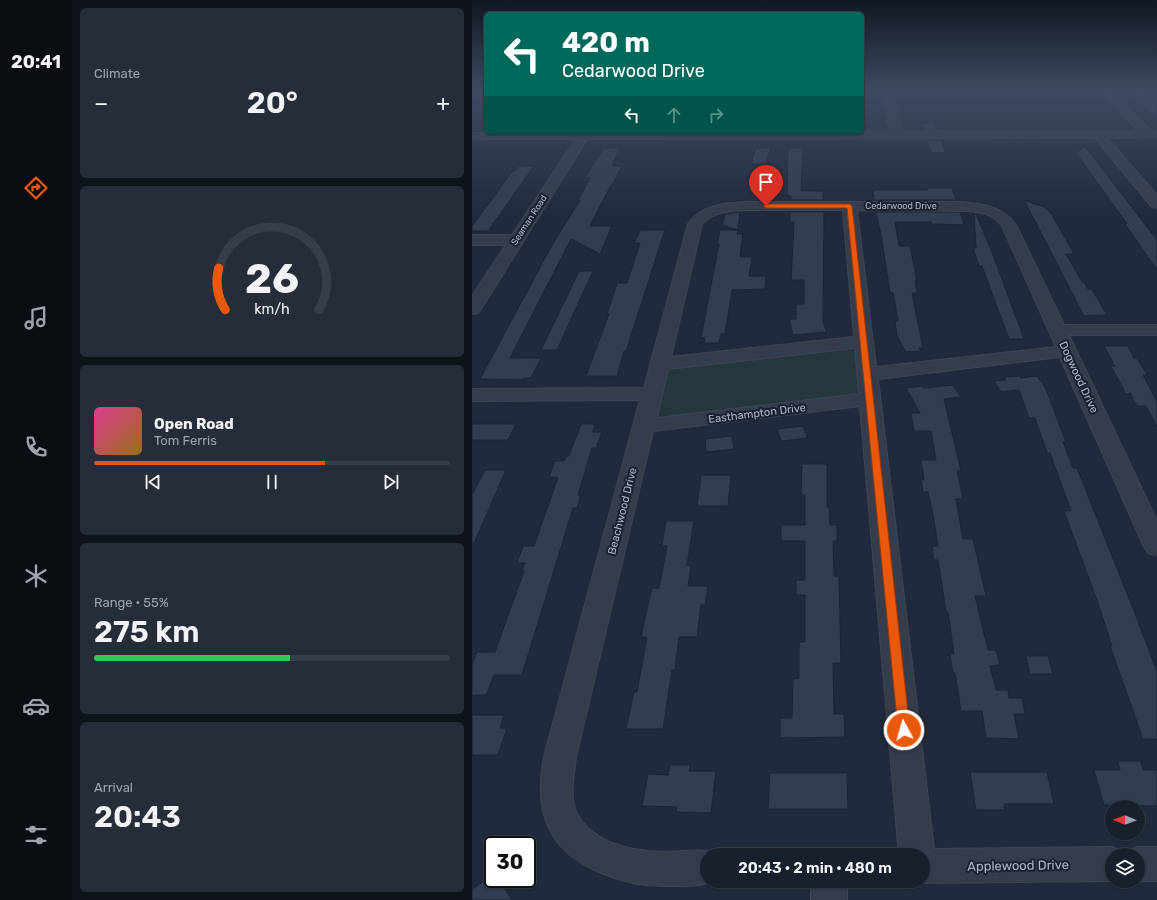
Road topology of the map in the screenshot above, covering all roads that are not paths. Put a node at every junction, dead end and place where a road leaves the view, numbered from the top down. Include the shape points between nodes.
1 (584, 134) edge
2 (1098, 134) junction
3 (1153, 134) edge
4 (897, 135) joint
5 (472, 136) edge
6 (1157, 204) edge
7 (850, 206) junction
8 (712, 211) joint
9 (993, 212) joint
10 (472, 240) edge
11 (516, 240) junction
12 (472, 309) edge
13 (1057, 330) junction
14 (1157, 330) edge
15 (864, 342) junction
16 (1067, 351) junction
17 (660, 364) junction
18 (867, 374) junction
19 (472, 395) edge
20 (870, 399) junction
21 (472, 406) edge
22 (649, 408) junction
23 (1157, 547) edge
24 (916, 848) edge
25 (1105, 864) edge
26 (1145, 864) edge
27 (1157, 864) edge
28 (930, 866) edge
29 (700, 867) edge
30 (829, 888) edge
31 (829, 900) edge

1 - 4 street
1 - 5 street
1 - 11 street, Seaman Road
2 - 3 street
2 - 4 street
2 - 6 street
7 - 8 street, Cedarwood Drive via 745,206
7 - 9 street, Cedarwood Drive via 956,206
7 - 15 street
8 - 17 street, Beachwood Drive via 695,223
9 - 13 street, Dogwood Drive via 1008,225
10 - 11 street
11 - 12 street, Seaman Road
13 - 14 street
13 - 16 street, Dogwood Drive
15 - 17 street
15 - 18 street
16 - 18 street
16 - 23 street, Dogwood Drive
17 - 22 street, Beachwood Drive
18 - 20 street
19 - 22 street, Easthampton Drive
20 - 22 street, Easthampton Drive
20 - 24 street
21 - 22 street, Easthampton Drive
22 - 29 street, Beachwood Drive via 560,757 556,786 562,821 576,839 590,851 626,865 647,868
25 - 28 street, Applewood Drive
26 - 27 street
30 - 31 street

